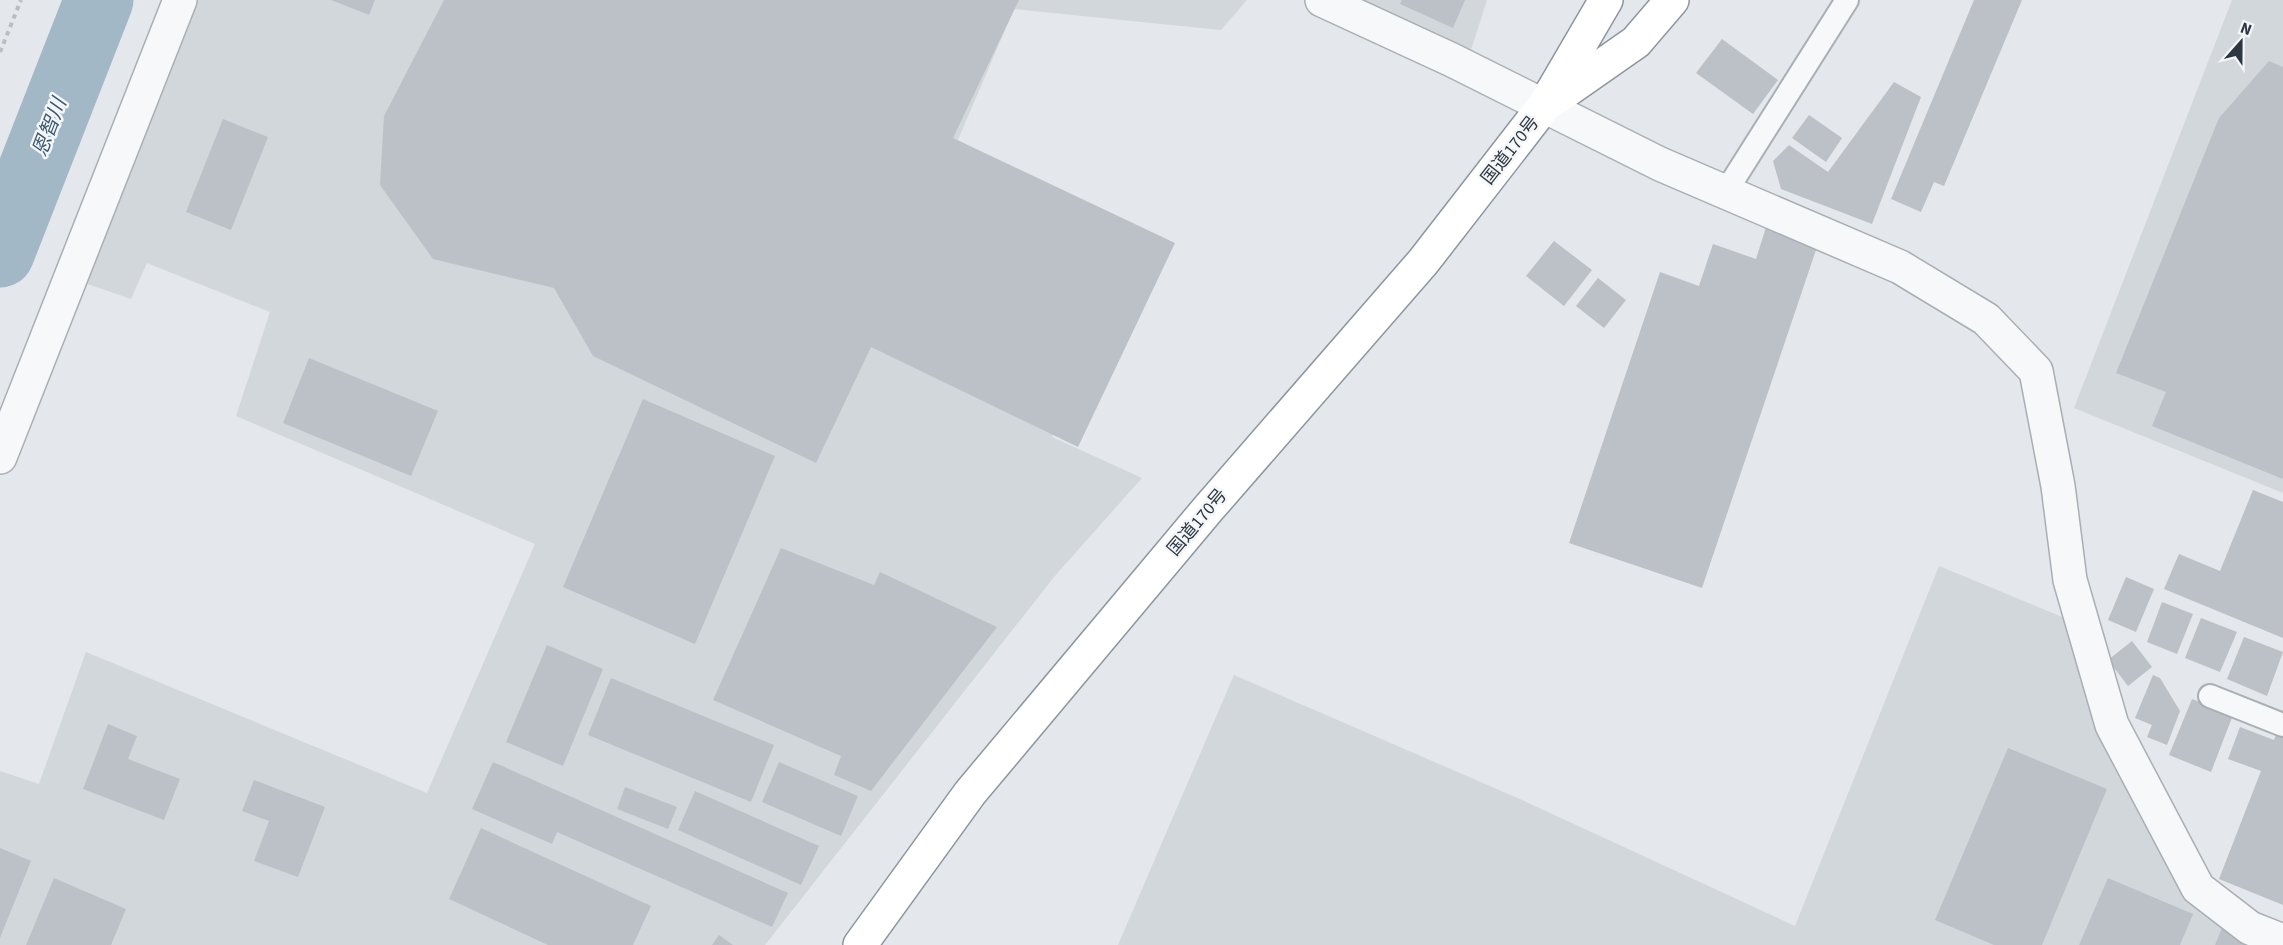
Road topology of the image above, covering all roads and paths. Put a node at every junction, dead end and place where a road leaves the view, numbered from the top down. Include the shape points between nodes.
1 (21, 0) edge
2 (180, 0) edge
3 (1322, 0) edge
4 (1606, 0) edge
5 (1672, 0) edge
6 (1847, 0) edge
7 (0, 52) edge
8 (1544, 106) junction
9 (1725, 193) junction
10 (0, 457) edge
11 (2210, 696) dead end
12 (2283, 725) edge
13 (2283, 941) edge
14 (860, 945) edge

1 - 7 path
2 - 10 street
3 - 8 street
4 - 8 highway, 国道170号
5 - 8 highway, 国道170号 via 1636,42
6 - 9 lane
8 - 9 street
8 - 14 highway, 国道170号 via 1423,261 970,793
9 - 13 street via 1900,267 1986,319 2036,371 2058,486 2070,580 2112,724 2198,888 2250,928
11 - 12 lane

